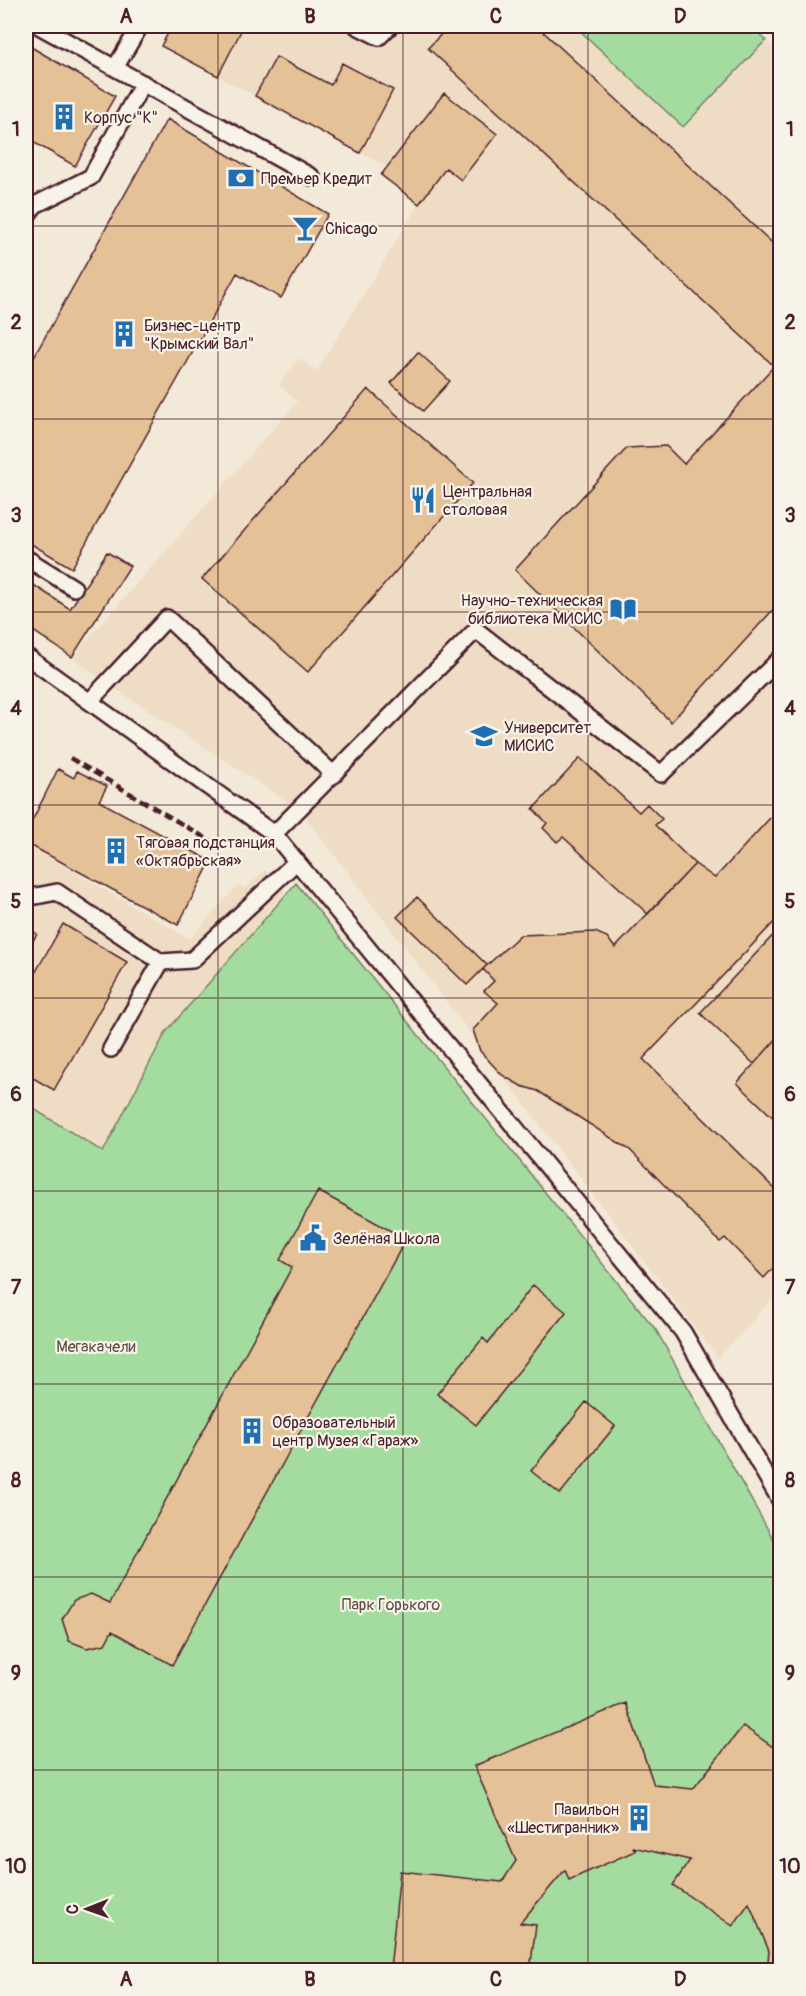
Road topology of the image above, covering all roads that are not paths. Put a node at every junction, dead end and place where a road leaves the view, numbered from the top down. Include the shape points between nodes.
1 (39, 26) edge
2 (140, 26) edge
3 (357, 26) edge
4 (390, 26) edge
5 (116, 68) junction
6 (143, 83) junction
7 (312, 177) dead end
8 (26, 217) edge
9 (26, 558) edge
10 (74, 588) dead end
11 (26, 656) edge
12 (780, 659) edge
13 (90, 701) junction
14 (334, 775) junction
15 (274, 834) junction
16 (297, 861) junction
17 (26, 898) edge
18 (161, 962) junction
19 (111, 1049) dead end
20 (780, 1500) edge

1 - 5 lane
2 - 5 lane
3 - 4 lane via 379,37
5 - 6 lane
6 - 7 lane
6 - 8 lane via 91,177 35,205
9 - 10 lane
11 - 13 lane
12 - 14 lane via 661,774 476,630
13 - 14 lane via 168,618
13 - 15 lane
14 - 15 lane
15 - 16 lane
16 - 18 lane via 192,960
16 - 20 lane via 683,1332
17 - 18 lane via 57,892
18 - 19 lane

